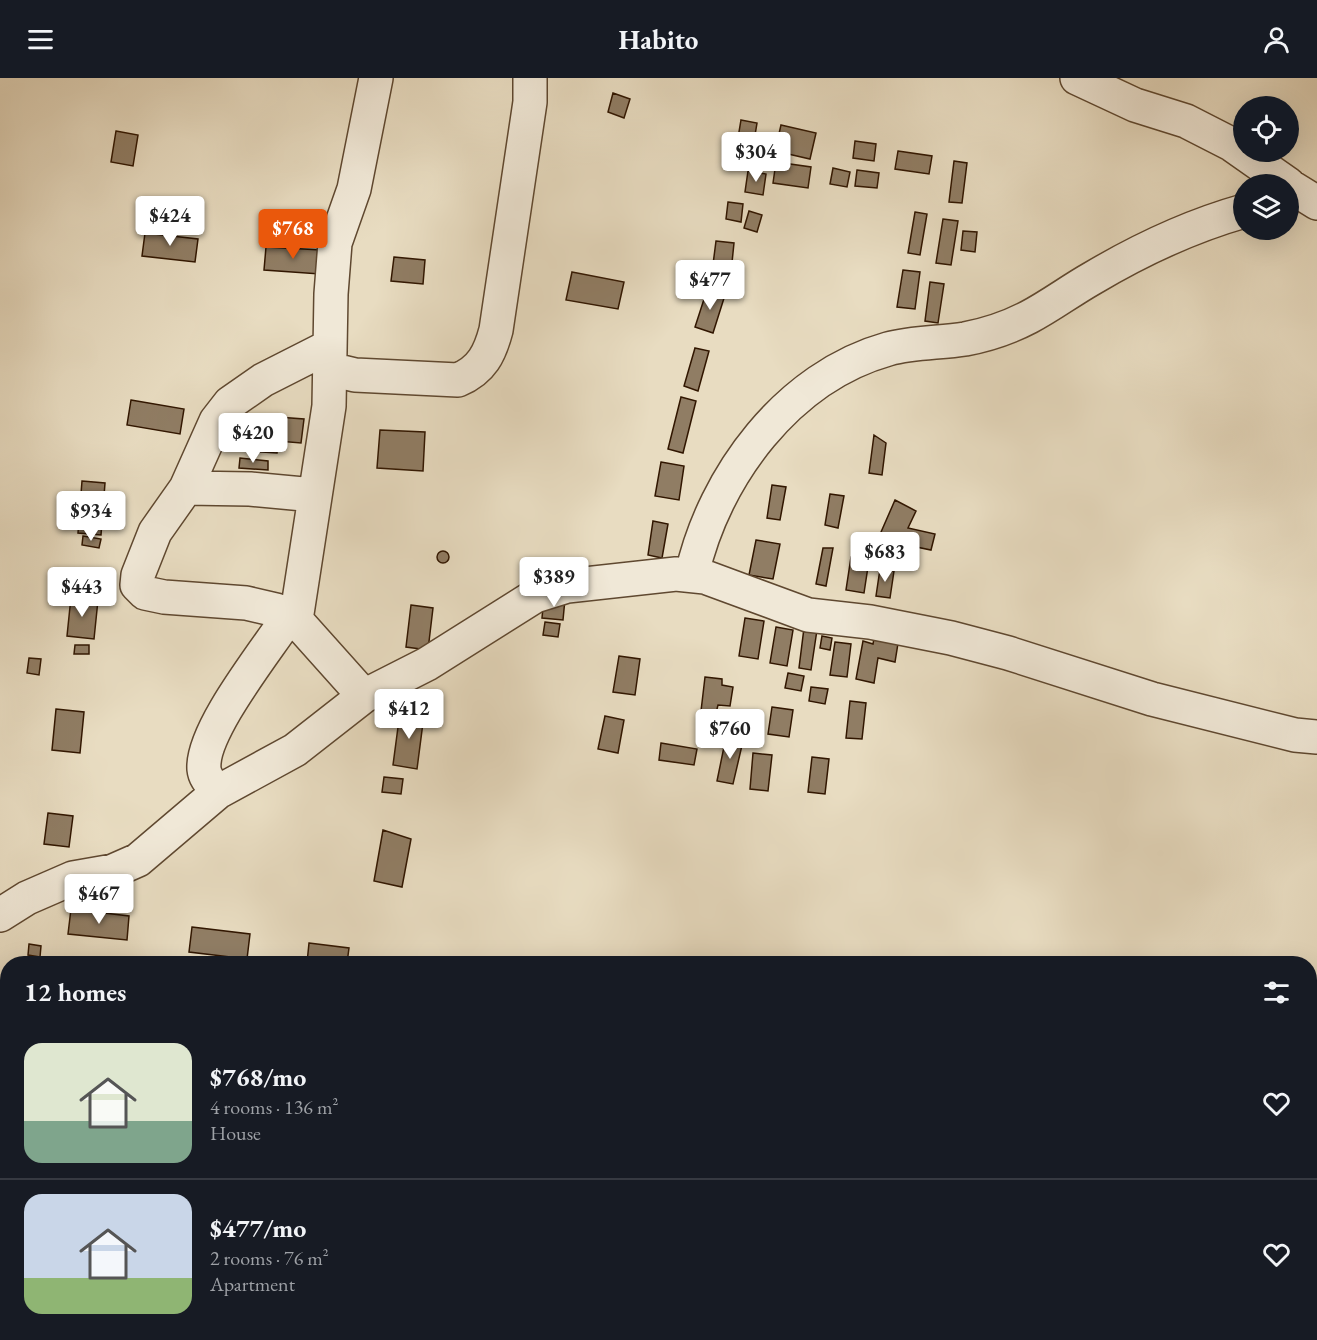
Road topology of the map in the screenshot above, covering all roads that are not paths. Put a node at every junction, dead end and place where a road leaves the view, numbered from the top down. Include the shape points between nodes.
1 (376, 78) edge
2 (530, 78) edge
3 (1077, 78) edge
4 (1271, 174) edge
5 (1233, 215) edge
6 (330, 358) junction
7 (186, 488) junction
8 (314, 495) junction
9 (692, 574) junction
10 (292, 618) junction
11 (364, 696) junction
12 (1317, 737) edge
13 (218, 792) junction
14 (0, 915) edge

1 - 6 street via 354,189 335,243
2 - 6 street via 530,102 496,330 485,360 458,380 355,375
3 - 4 street via 1109,95 1204,130 1231,144
5 - 9 street via 1156,245 1029,317 968,338 890,349 822,380 786,410 747,453 710,519
6 - 7 street via 263,380 230,403 216,421
6 - 8 street via 329,406
7 - 8 street
7 - 10 street via 155,532 138,576 140,589 164,597 262,605
8 - 10 street
9 - 11 street via 548,591 427,664
9 - 12 street via 808,615 951,638 1152,699
10 - 11 street
10 - 13 street via 228,707 208,744 204,770
11 - 13 street via 295,750
13 - 14 street via 138,861 113,871 73,878

